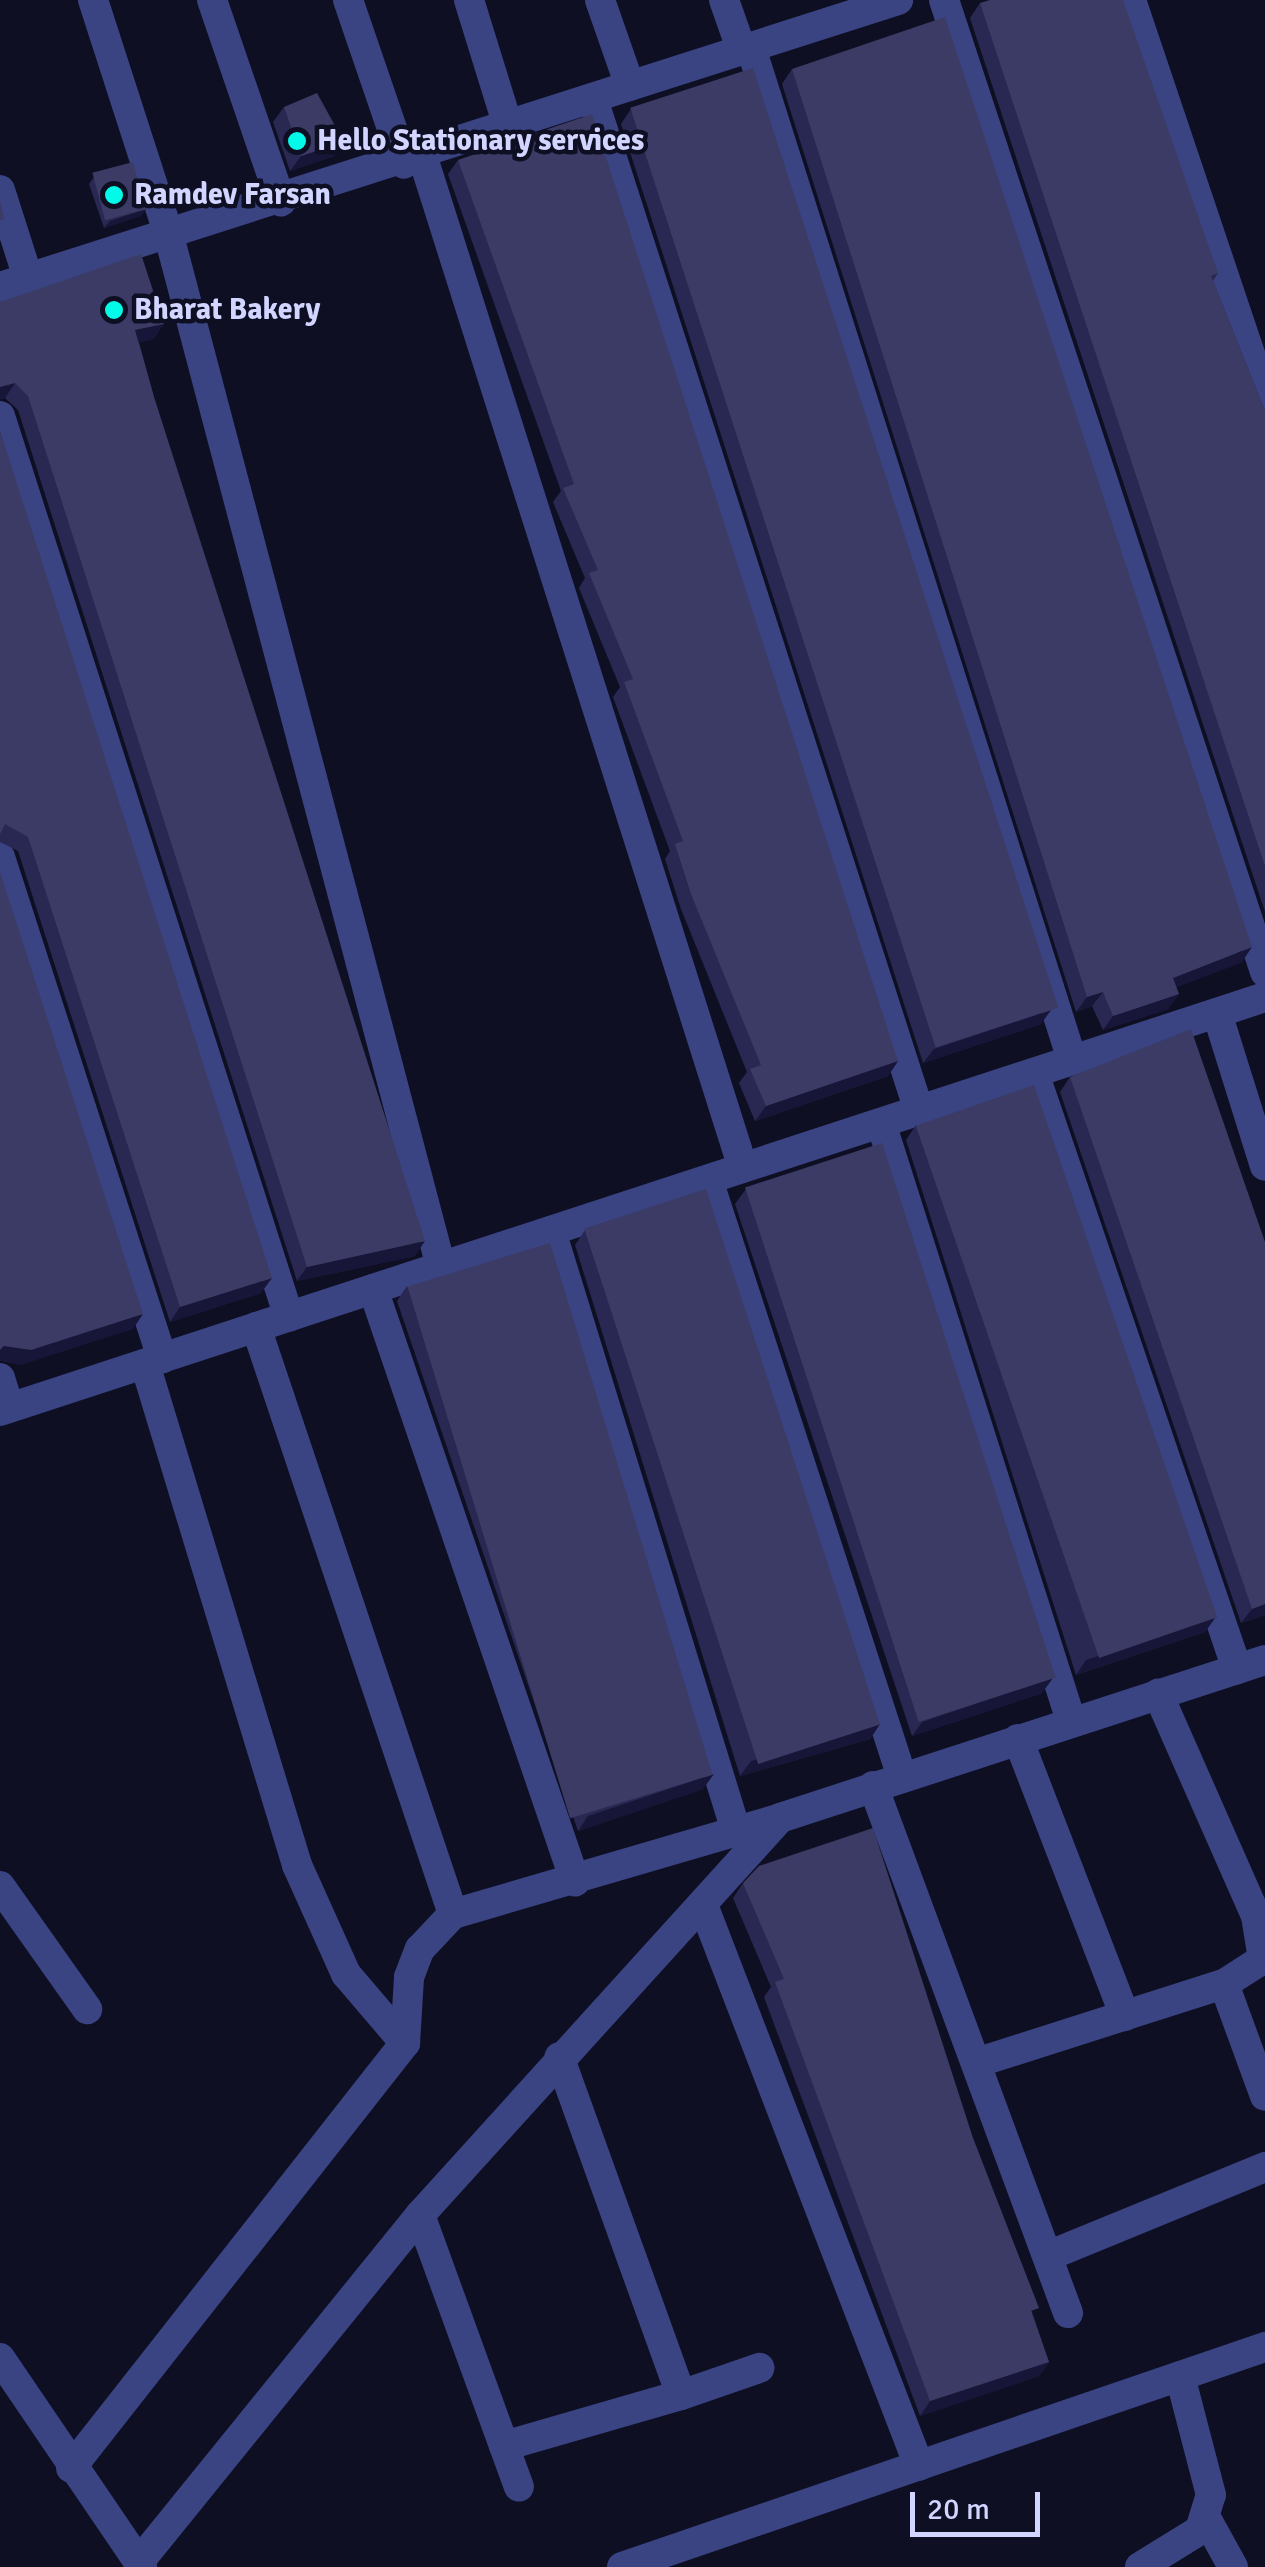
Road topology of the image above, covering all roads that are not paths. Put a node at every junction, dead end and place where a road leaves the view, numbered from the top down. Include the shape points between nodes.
1 (93, 0) edge
2 (212, 0) edge
3 (348, 0) edge
4 (469, 0) edge
5 (600, 0) edge
6 (724, 0) edge
7 (898, 0) edge
8 (944, 0) edge
9 (1131, 0) edge
10 (850, 6) edge
11 (747, 51) junction
12 (630, 86) junction
13 (593, 99) junction
14 (509, 129) junction
15 (414, 161) junction
16 (0, 190) edge
17 (281, 202) junction
18 (169, 236) junction
19 (14, 283) edge
20 (1265, 399) edge
21 (0, 416) edge
22 (0, 857) edge
23 (1265, 972) edge
24 (1265, 998) edge
25 (1217, 1013) junction
26 (1072, 1060) junction
27 (1034, 1073) junction
28 (920, 1110) junction
29 (881, 1122) junction
30 (1265, 1166) edge
31 (743, 1168) junction
32 (708, 1180) junction
33 (550, 1231) junction
34 (441, 1267) junction
35 (373, 1289) junction
36 (289, 1317) junction
37 (256, 1328) junction
38 (154, 1361) junction
39 (0, 1378) edge
40 (5, 1410) edge
41 (1251, 1664) edge
42 (1158, 1694) junction
43 (1071, 1721) junction
44 (1018, 1738) junction
45 (888, 1781) junction
46 (780, 1818) junction
47 (736, 1832) junction
48 (575, 1880) junction
49 (0, 1886) edge
50 (703, 1905) junction
51 (453, 1914) junction
52 (1224, 1984) junction
53 (87, 2009) dead end
54 (1124, 2016) junction
55 (405, 2043) junction
56 (559, 2057) junction
57 (979, 2062) junction
58 (1265, 2096) edge
59 (1265, 2167) edge
60 (420, 2214) junction
61 (1048, 2256) junction
62 (1068, 2313) dead end
63 (1265, 2347) edge
64 (0, 2358) edge
65 (759, 2368) dead end
66 (1180, 2376) junction
67 (681, 2395) junction
68 (504, 2446) junction
69 (919, 2466) junction
70 (71, 2468) junction
71 (519, 2488) dead end
72 (1206, 2518) junction
73 (140, 2564) edge
74 (622, 2567) edge
75 (1140, 2567) edge
76 (1233, 2567) edge

1 - 18 street
2 - 17 street
3 - 15 street
4 - 14 street
5 - 12 street
6 - 11 street
7 - 10 street
8 - 23 street
9 - 20 street
10 - 11 street
11 - 12 street
11 - 26 street
12 - 13 street
13 - 14 street
13 - 28 street
14 - 15 street
15 - 17 street
15 - 31 street
16 - 19 street
17 - 18 street
18 - 19 street
18 - 34 street
21 - 36 street
22 - 38 street
24 - 25 street
25 - 26 street
25 - 30 street
26 - 27 street
27 - 28 street
27 - 41 street
28 - 29 street
29 - 31 street
29 - 43 street
31 - 32 street
32 - 33 street
32 - 45 street
33 - 34 street
33 - 47 street
34 - 35 street
35 - 36 street
35 - 48 street
36 - 37 street
37 - 38 street
37 - 51 street
38 - 40 street
38 - 55 street via 297,1865 346,1974
39 - 40 street
41 - 42 street
42 - 43 street
42 - 52 street via 1263,1940 1250,1974
43 - 44 street
44 - 45 street
44 - 54 street
45 - 46 street
45 - 57 street
46 - 47 street
46 - 50 street
47 - 48 street
48 - 51 street
49 - 53 street
50 - 56 street
50 - 69 street
51 - 55 street via 420,1949 409,1977
52 - 54 street
52 - 58 street
54 - 57 street
55 - 70 street
56 - 60 street
56 - 67 street
57 - 61 street
59 - 61 street
60 - 68 street
60 - 73 street
61 - 62 street
63 - 66 street
64 - 70 street
65 - 67 street
66 - 69 street
66 - 72 street via 1211,2495
67 - 68 street
68 - 71 street
69 - 74 street
70 - 73 street
72 - 75 street via 1188,2541
72 - 76 street

